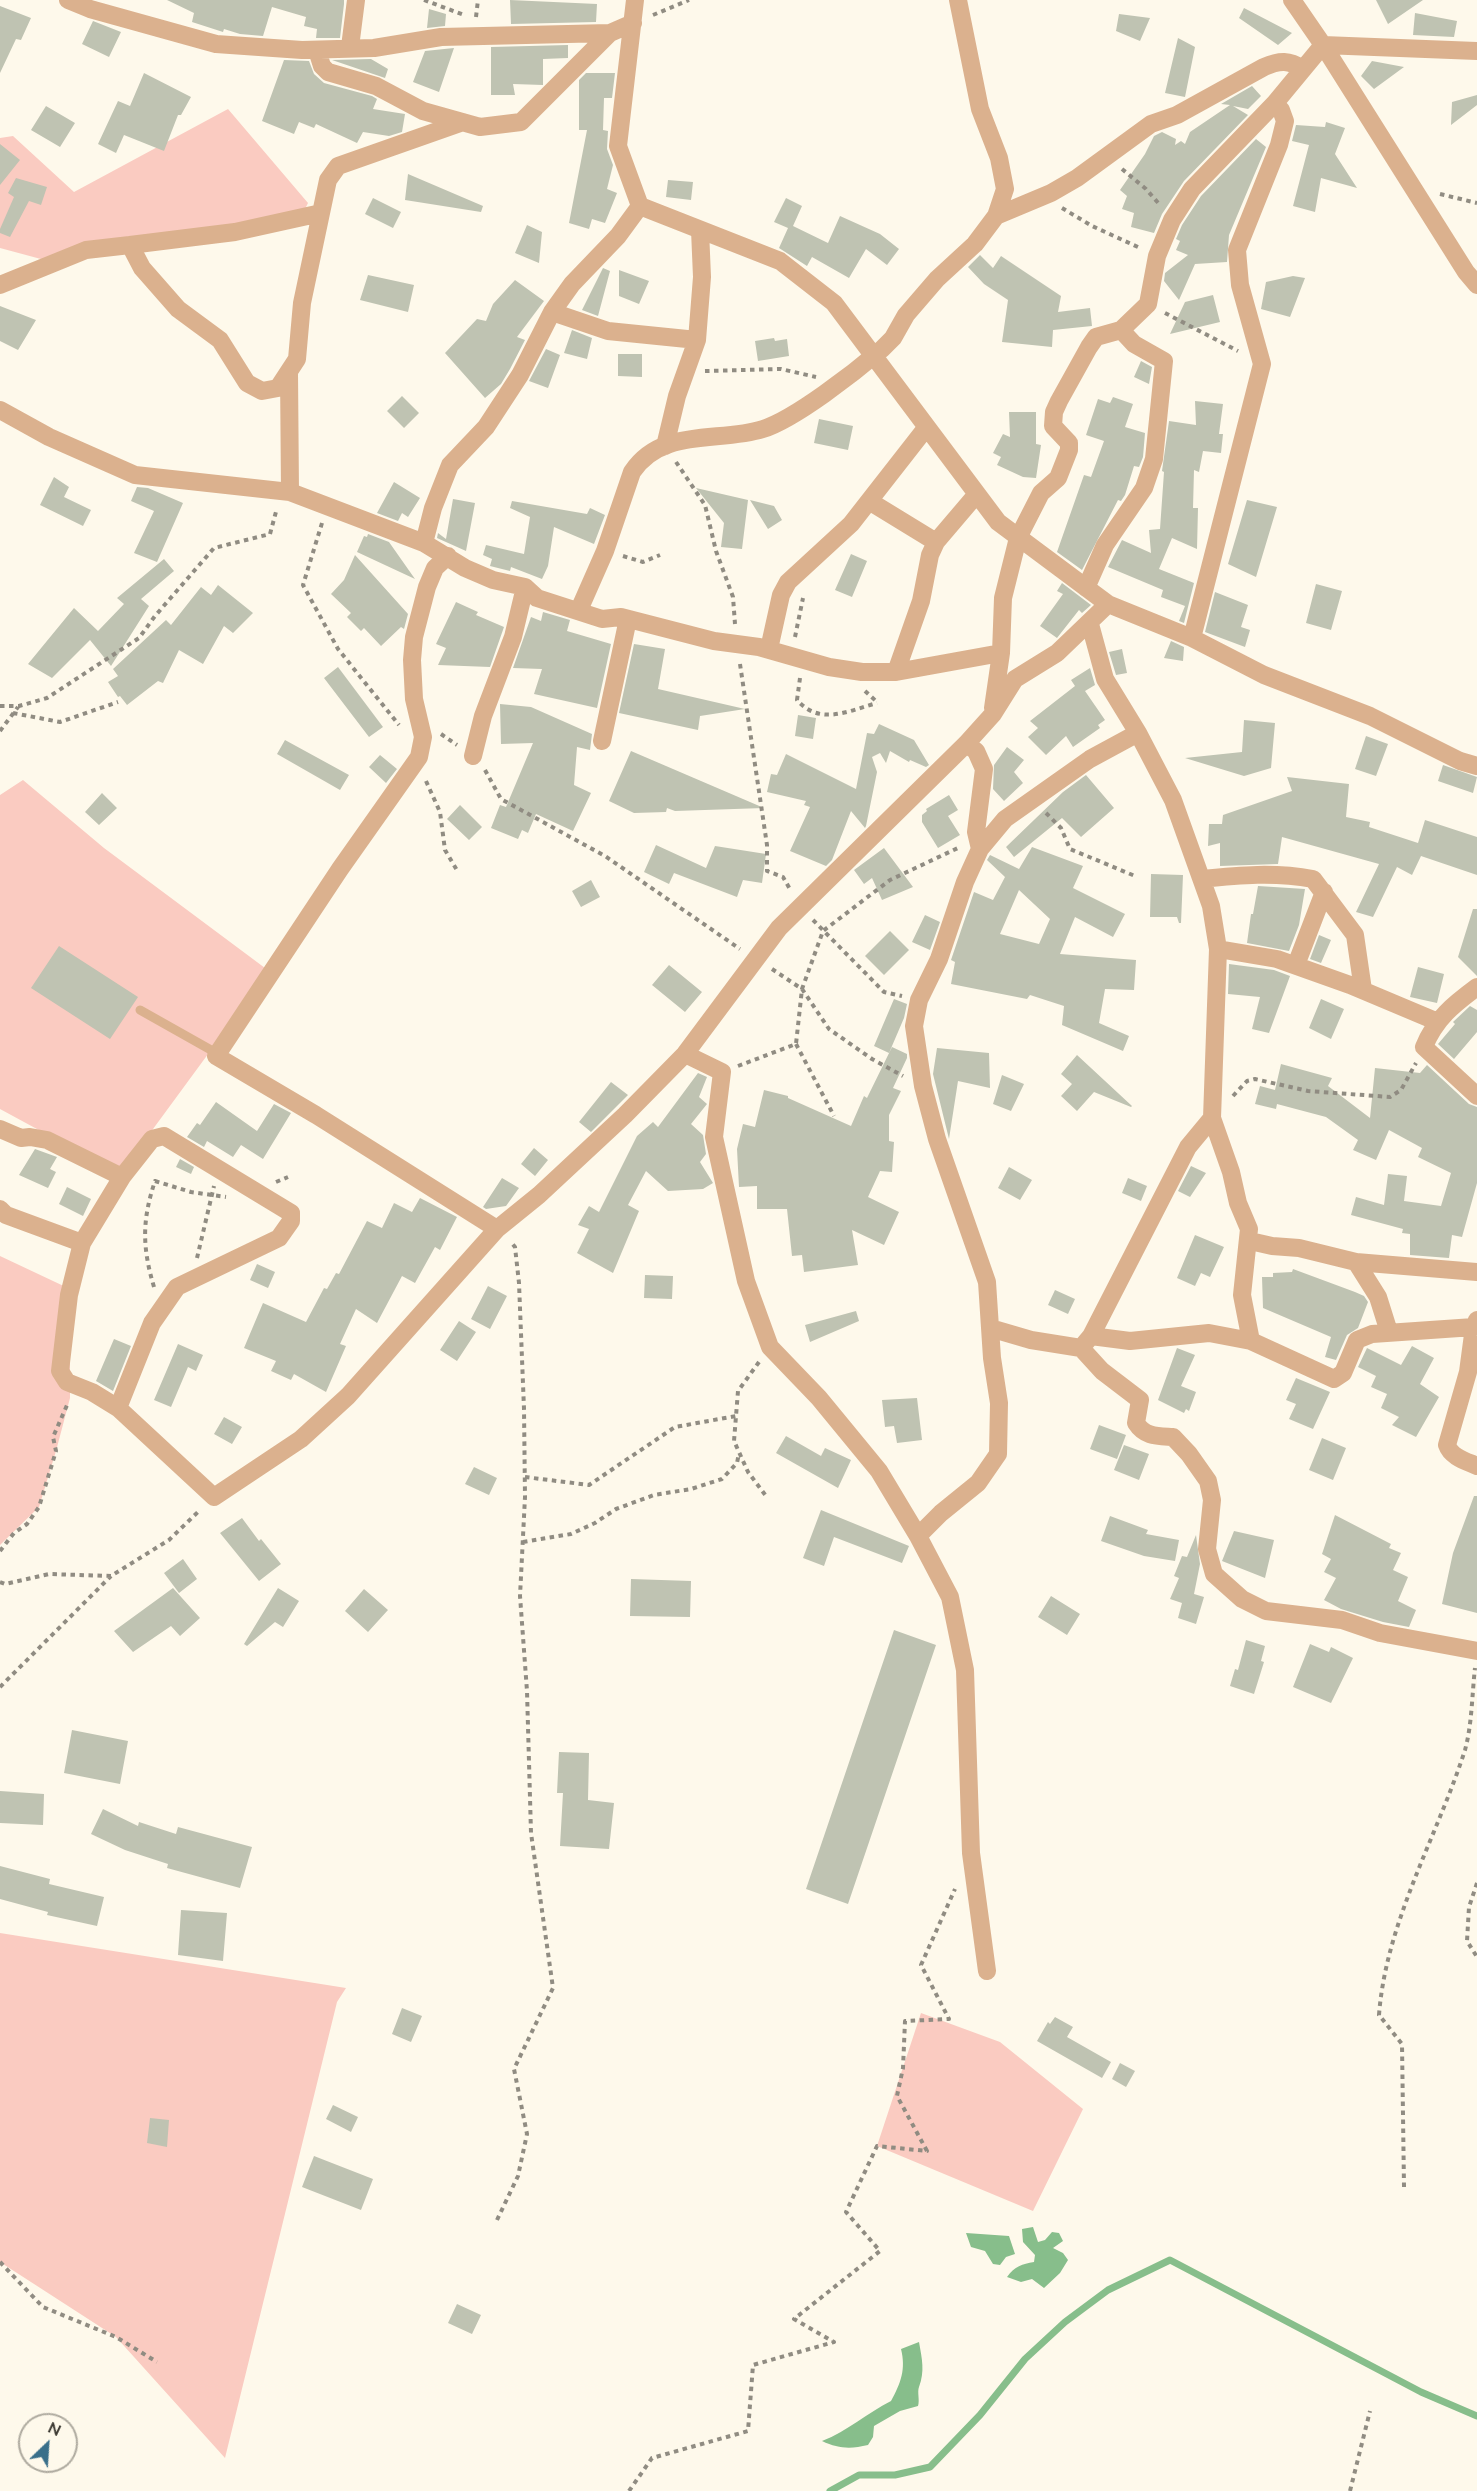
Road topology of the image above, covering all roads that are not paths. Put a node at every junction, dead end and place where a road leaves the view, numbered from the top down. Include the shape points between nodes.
1 (68, 0) edge
2 (356, 0) edge
3 (635, 0) edge
4 (958, 0) edge
5 (1292, 0) edge
6 (633, 23) junction
7 (610, 33) junction
8 (1323, 45) junction
9 (350, 47) junction
10 (317, 50) junction
11 (1477, 51) edge
12 (1303, 69) junction
13 (1275, 103) junction
14 (464, 122) junction
15 (640, 206) junction
16 (321, 213) junction
17 (996, 216) junction
18 (700, 230) junction
19 (130, 245) junction
20 (0, 285) edge
21 (1477, 285) edge
22 (552, 312) junction
23 (1121, 330) junction
24 (697, 340) junction
25 (873, 357) junction
26 (289, 372) junction
27 (0, 410) edge
28 (926, 428) junction
29 (665, 446) junction
30 (286, 491) junction
31 (976, 495) junction
32 (869, 501) junction
33 (1018, 538) junction
34 (936, 542) junction
35 (424, 543) junction
36 (448, 556) junction
37 (525, 587) junction
38 (1086, 588) junction
39 (1108, 604) junction
40 (579, 610) junction
41 (628, 619) junction
42 (1090, 624) junction
43 (1192, 638) junction
44 (769, 649) junction
45 (1001, 653) junction
46 (896, 672) junction
47 (993, 714) junction
48 (1138, 733) junction
49 (602, 741) dead end
50 (966, 744) junction
51 (473, 756) road end
52 (1477, 766) edge
53 (978, 844) junction
54 (1202, 879) junction
55 (1324, 892) junction
56 (1218, 949) junction
57 (1296, 966) junction
58 (1477, 987) edge
59 (1363, 990) junction
60 (140, 1010) dead end
61 (1438, 1022) junction
62 (685, 1054) junction
63 (216, 1056) junction
64 (1477, 1096) edge
65 (1212, 1118) junction
66 (0, 1129) edge
67 (122, 1176) junction
68 (0, 1209) edge
69 (498, 1229) junction
70 (1250, 1241) junction
71 (82, 1243) junction
72 (1356, 1262) junction
73 (1477, 1272) edge
74 (1476, 1323) edge
75 (990, 1328) junction
76 (1389, 1332) junction
77 (1251, 1341) junction
78 (1086, 1342) junction
79 (118, 1408) junction
80 (1477, 1466) edge
81 (918, 1536) junction
82 (1476, 1657) edge
83 (987, 1971) dead end

1 - 10 street via 216,44
2 - 9 street
3 - 6 street
4 - 17 street via 980,109 999,158 1005,189
5 - 8 street
6 - 7 street
6 - 15 street via 618,146
7 - 9 street via 441,37 374,48
7 - 14 street via 521,122 480,127
8 - 11 street
8 - 12 street
8 - 21 street
9 - 10 street
10 - 14 street via 328,72 376,86 423,111
12 - 13 street
12 - 17 street via 1291,61 1270,64 1177,115 1150,124 1048,195
13 - 23 street via 1192,189 1172,220 1157,256 1148,304
13 - 43 street via 1285,121 1279,145 1237,250 1240,285 1262,364
14 - 16 street via 338,166 328,180
15 - 18 street
15 - 22 street
16 - 19 street via 235,232
16 - 26 street via 302,303 297,359
17 - 25 street via 975,244 937,279 906,315 893,338
18 - 24 street via 702,277
18 - 25 street via 780,261 834,303
19 - 20 street via 86,250
19 - 26 street via 142,268 178,309 220,340 247,382 262,391 278,388
22 - 24 street via 608,331
22 - 35 street via 520,375 486,427 450,465
23 - 33 street via 1096,337 1059,400 1053,426 1069,443 1070,450 1058,478 1041,493
23 - 38 street via 1134,344 1164,361 1154,459 1144,488 1106,545
24 - 29 street
25 - 28 street
25 - 29 street via 792,415 764,429 728,436 691,437
26 - 30 street
27 - 30 street via 135,475
28 - 31 street
28 - 32 street
29 - 40 street via 639,461 632,472 605,551
30 - 35 street
31 - 33 street via 998,522
31 - 34 street
32 - 34 street
32 - 44 street via 851,524 788,582 781,595
33 - 38 street
33 - 45 street via 1003,598
34 - 46 street via 921,601
35 - 36 street
36 - 37 street via 493,580
36 - 63 street via 435,568 427,587 414,637 413,685 423,737 419,757
37 - 40 street via 537,598
37 - 51 street via 513,638 483,716
38 - 39 street
39 - 42 street
39 - 43 street
40 - 41 street via 602,619
41 - 44 street via 714,641
41 - 49 street
42 - 47 street via 1057,653 1015,679
42 - 48 street via 1105,679
43 - 52 street via 1264,675 1370,716
44 - 46 street via 862,672
45 - 46 street
45 - 47 street
47 - 50 street
48 - 53 street via 1090,759 1005,819
48 - 54 street via 1173,800
50 - 53 street via 981,759 984,769
50 - 62 street via 779,928
53 - 75 street via 939,959 919,1000 914,1026 923,1086 937,1139 987,1282
54 - 55 street via 1286,874 1313,879
54 - 56 street
55 - 57 street
55 - 59 street via 1337,915 1355,934
56 - 57 street
56 - 65 street
57 - 59 street
58 - 61 street
59 - 61 street
60 - 63 lane
61 - 64 street via 1424,1047
62 - 69 street via 599,1139
62 - 81 street via 722,1072 714,1137 746,1281 770,1347 819,1398 879,1471
63 - 69 street
65 - 70 street via 1247,1221
65 - 78 street via 1188,1148
66 - 67 street via 21,1138 47,1140
67 - 71 street
67 - 79 street via 152,1139 164,1136 291,1213 291,1221 271,1244 177,1287 152,1323
68 - 71 street via 6,1215
69 - 79 street via 348,1396 301,1439 214,1497
70 - 72 street
70 - 77 street via 1242,1295
71 - 79 street via 69,1295 60,1371 67,1382
72 - 73 street
72 - 76 street via 1378,1297
74 - 76 street
74 - 80 street via 1468,1372 1447,1445 1455,1456
75 - 78 street via 1031,1340
75 - 81 street via 999,1403 998,1454 978,1483
76 - 77 street via 1357,1340 1343,1373 1334,1378
77 - 78 street via 1209,1333
78 - 82 street via 1102,1371 1140,1400 1136,1424 1140,1429 1147,1435 1173,1437 1208,1481 1212,1500 1207,1549 1214,1574 1242,1599 1266,1611 1342,1620
81 - 83 street via 950,1597 965,1670 971,1852

